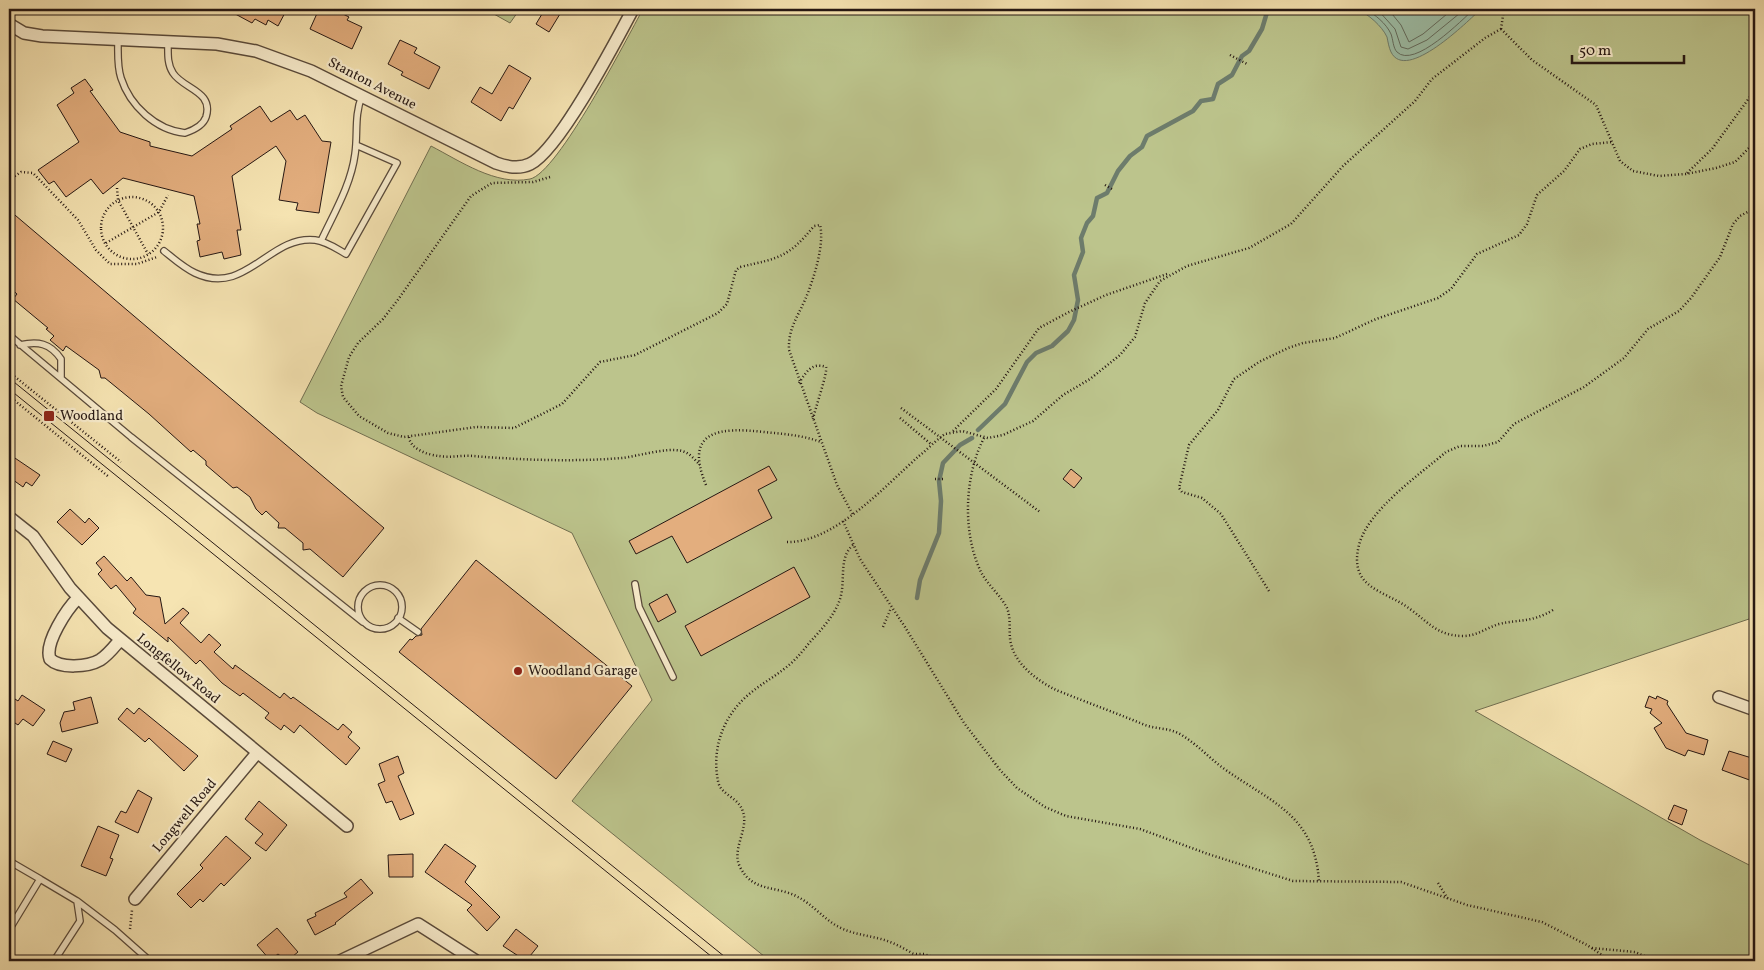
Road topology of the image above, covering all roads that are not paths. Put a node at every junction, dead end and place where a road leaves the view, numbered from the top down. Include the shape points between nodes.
1 (633, 9) edge
2 (9, 24) edge
3 (118, 40) junction
4 (168, 42) junction
5 (362, 96) junction
6 (356, 145) junction
7 (322, 241) junction
8 (164, 251) road end
9 (9, 335) edge
10 (20, 345) junction
11 (61, 378) junction
12 (9, 516) edge
13 (636, 584) dead end
14 (78, 598) junction
15 (398, 618) junction
16 (363, 622) junction
17 (418, 632) dead end
18 (120, 640) junction
19 (674, 677) dead end
20 (1719, 697) dead end
21 (1755, 710) edge
22 (257, 753) junction
23 (347, 826) dead end
24 (9, 861) edge
25 (40, 879) junction
26 (135, 899) road end
27 (77, 901) junction
28 (9, 930) edge
29 (54, 961) edge
30 (150, 961) edge
31 (340, 961) edge
32 (476, 961) edge

1 - 5 street, Stanton Avenue via 568,119 539,157 527,166 496,163
2 - 3 street, Stanton Avenue via 32,35
3 - 4 street, Stanton Avenue
3 - 4 lane via 120,77 131,99 155,122 185,133 202,124 207,107 202,95 172,72
4 - 5 street, Stanton Avenue via 217,44 256,51 298,64
5 - 6 lane via 357,112
6 - 7 lane via 346,188
6 - 7 lane via 397,163 346,254
7 - 8 lane via 294,242 241,274 223,278 197,274
9 - 10 lane
10 - 11 lane
10 - 11 lane via 38,342 47,346 61,359
11 - 16 lane
12 - 14 street, Longfellow Road via 34,536
13 - 19 lane via 639,607
14 - 18 street, Longfellow Road
14 - 18 street via 61,620 49,648 50,659 58,665 97,661
15 - 16 lane via 391,626 380,629
15 - 16 lane via 401,605 397,594 377,586 366,591 359,600 358,611
15 - 17 lane
18 - 22 street, Longfellow Road
20 - 21 street
22 - 23 street, Longfellow Road
22 - 26 street, Longwell Road
24 - 25 lane
25 - 27 lane
25 - 28 lane
27 - 29 lane via 80,921
27 - 30 lane
31 - 32 street via 418,924

